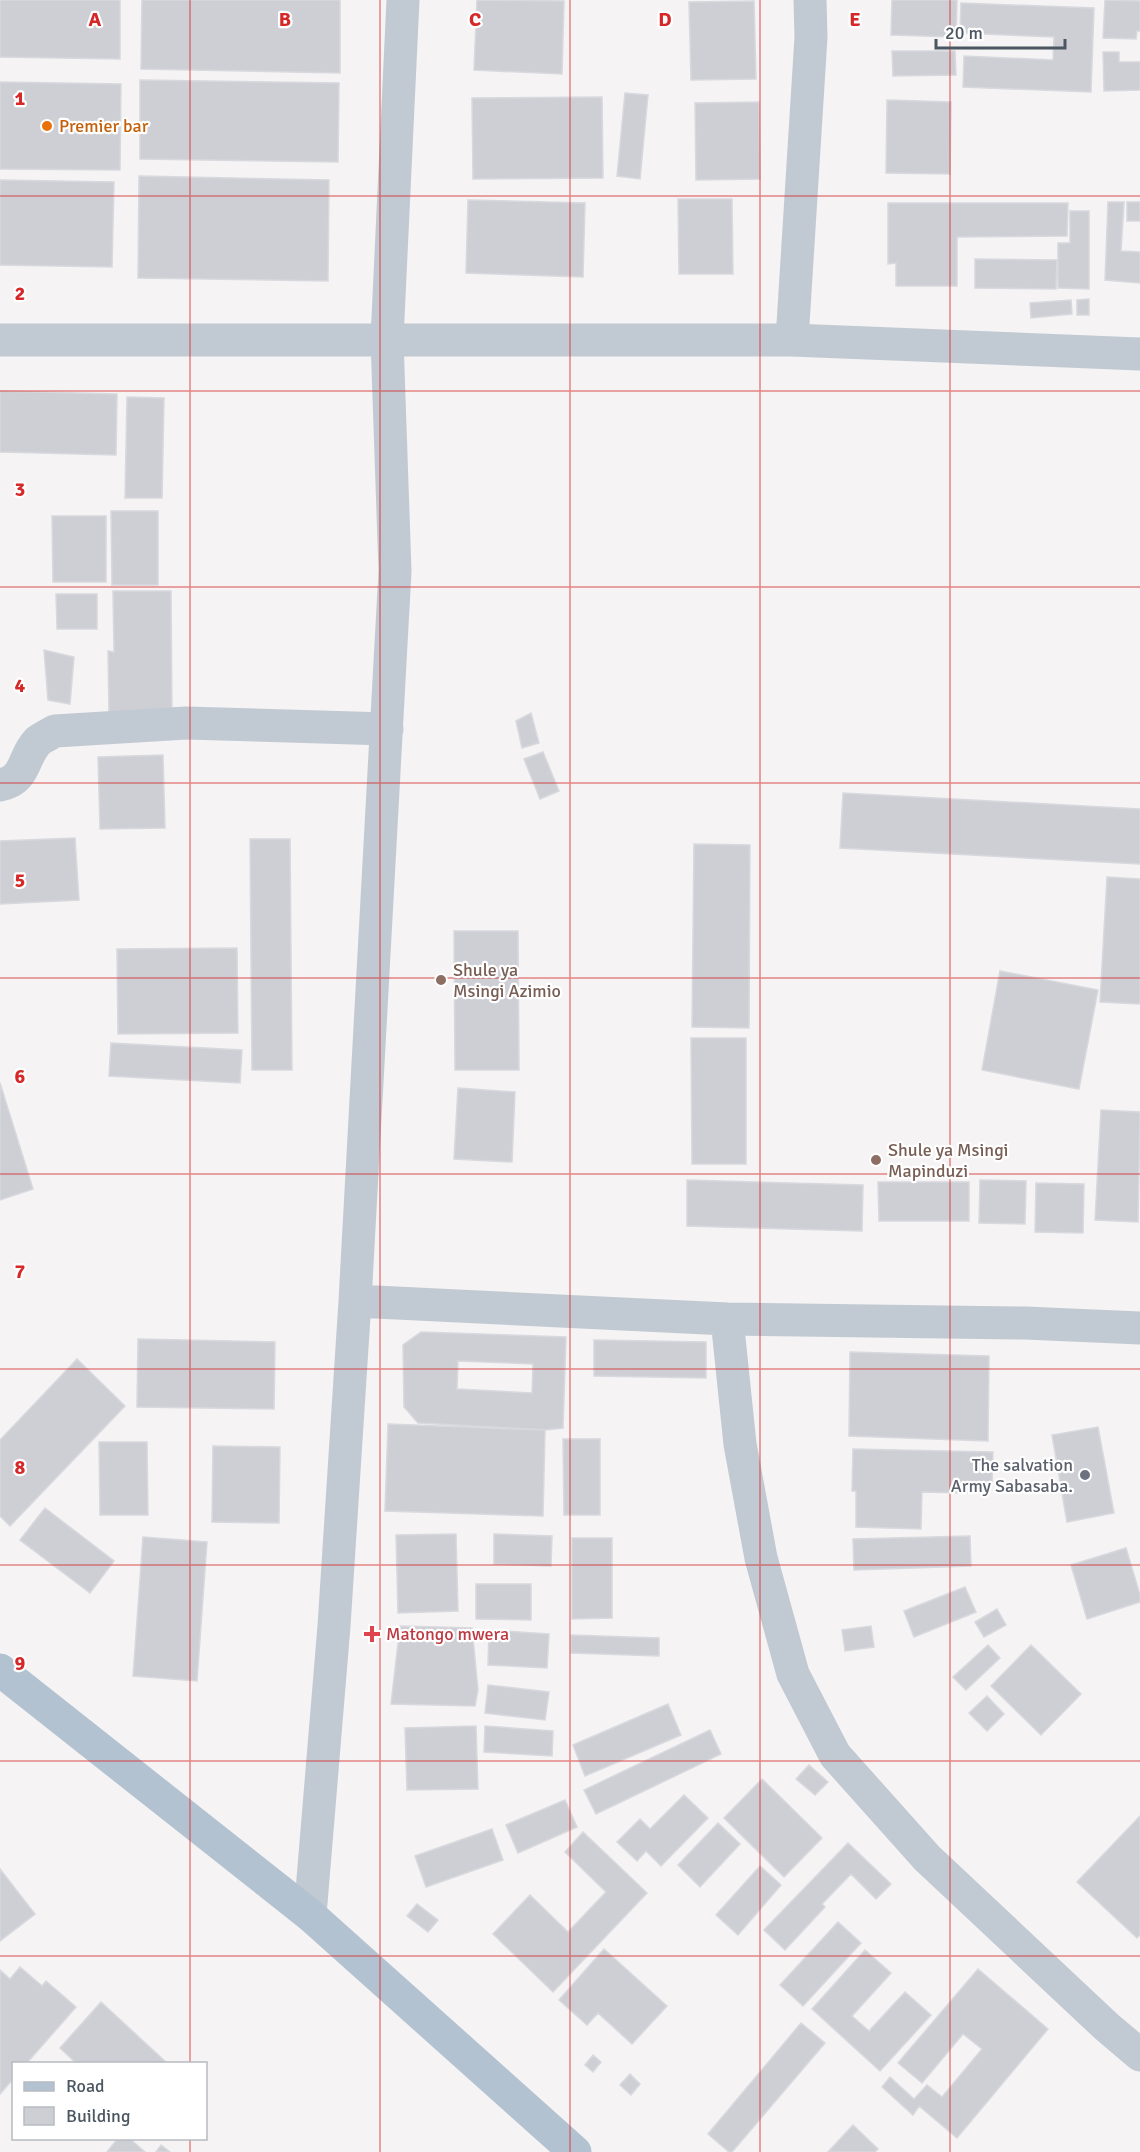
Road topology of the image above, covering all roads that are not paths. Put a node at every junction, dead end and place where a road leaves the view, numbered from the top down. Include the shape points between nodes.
1 (403, 0) edge
2 (810, 0) edge
3 (387, 339) junction
4 (0, 340) edge
5 (792, 340) junction
6 (1140, 354) edge
7 (387, 729) junction
8 (0, 785) edge
9 (355, 1301) junction
10 (727, 1319) junction
11 (1140, 1328) edge
12 (0, 1670) edge
13 (310, 1915) junction
14 (1140, 2055) edge
15 (575, 2152) edge

1 - 3 street
2 - 5 street
3 - 4 street
3 - 5 street
3 - 7 street via 395,571
5 - 6 street
7 - 8 street via 186,723 55,731 39,741 20,775
7 - 9 street
9 - 10 street
9 - 13 street
10 - 11 street
10 - 14 street via 740,1444 761,1558 793,1674 835,1755 927,1858
12 - 13 main road
13 - 15 main road

